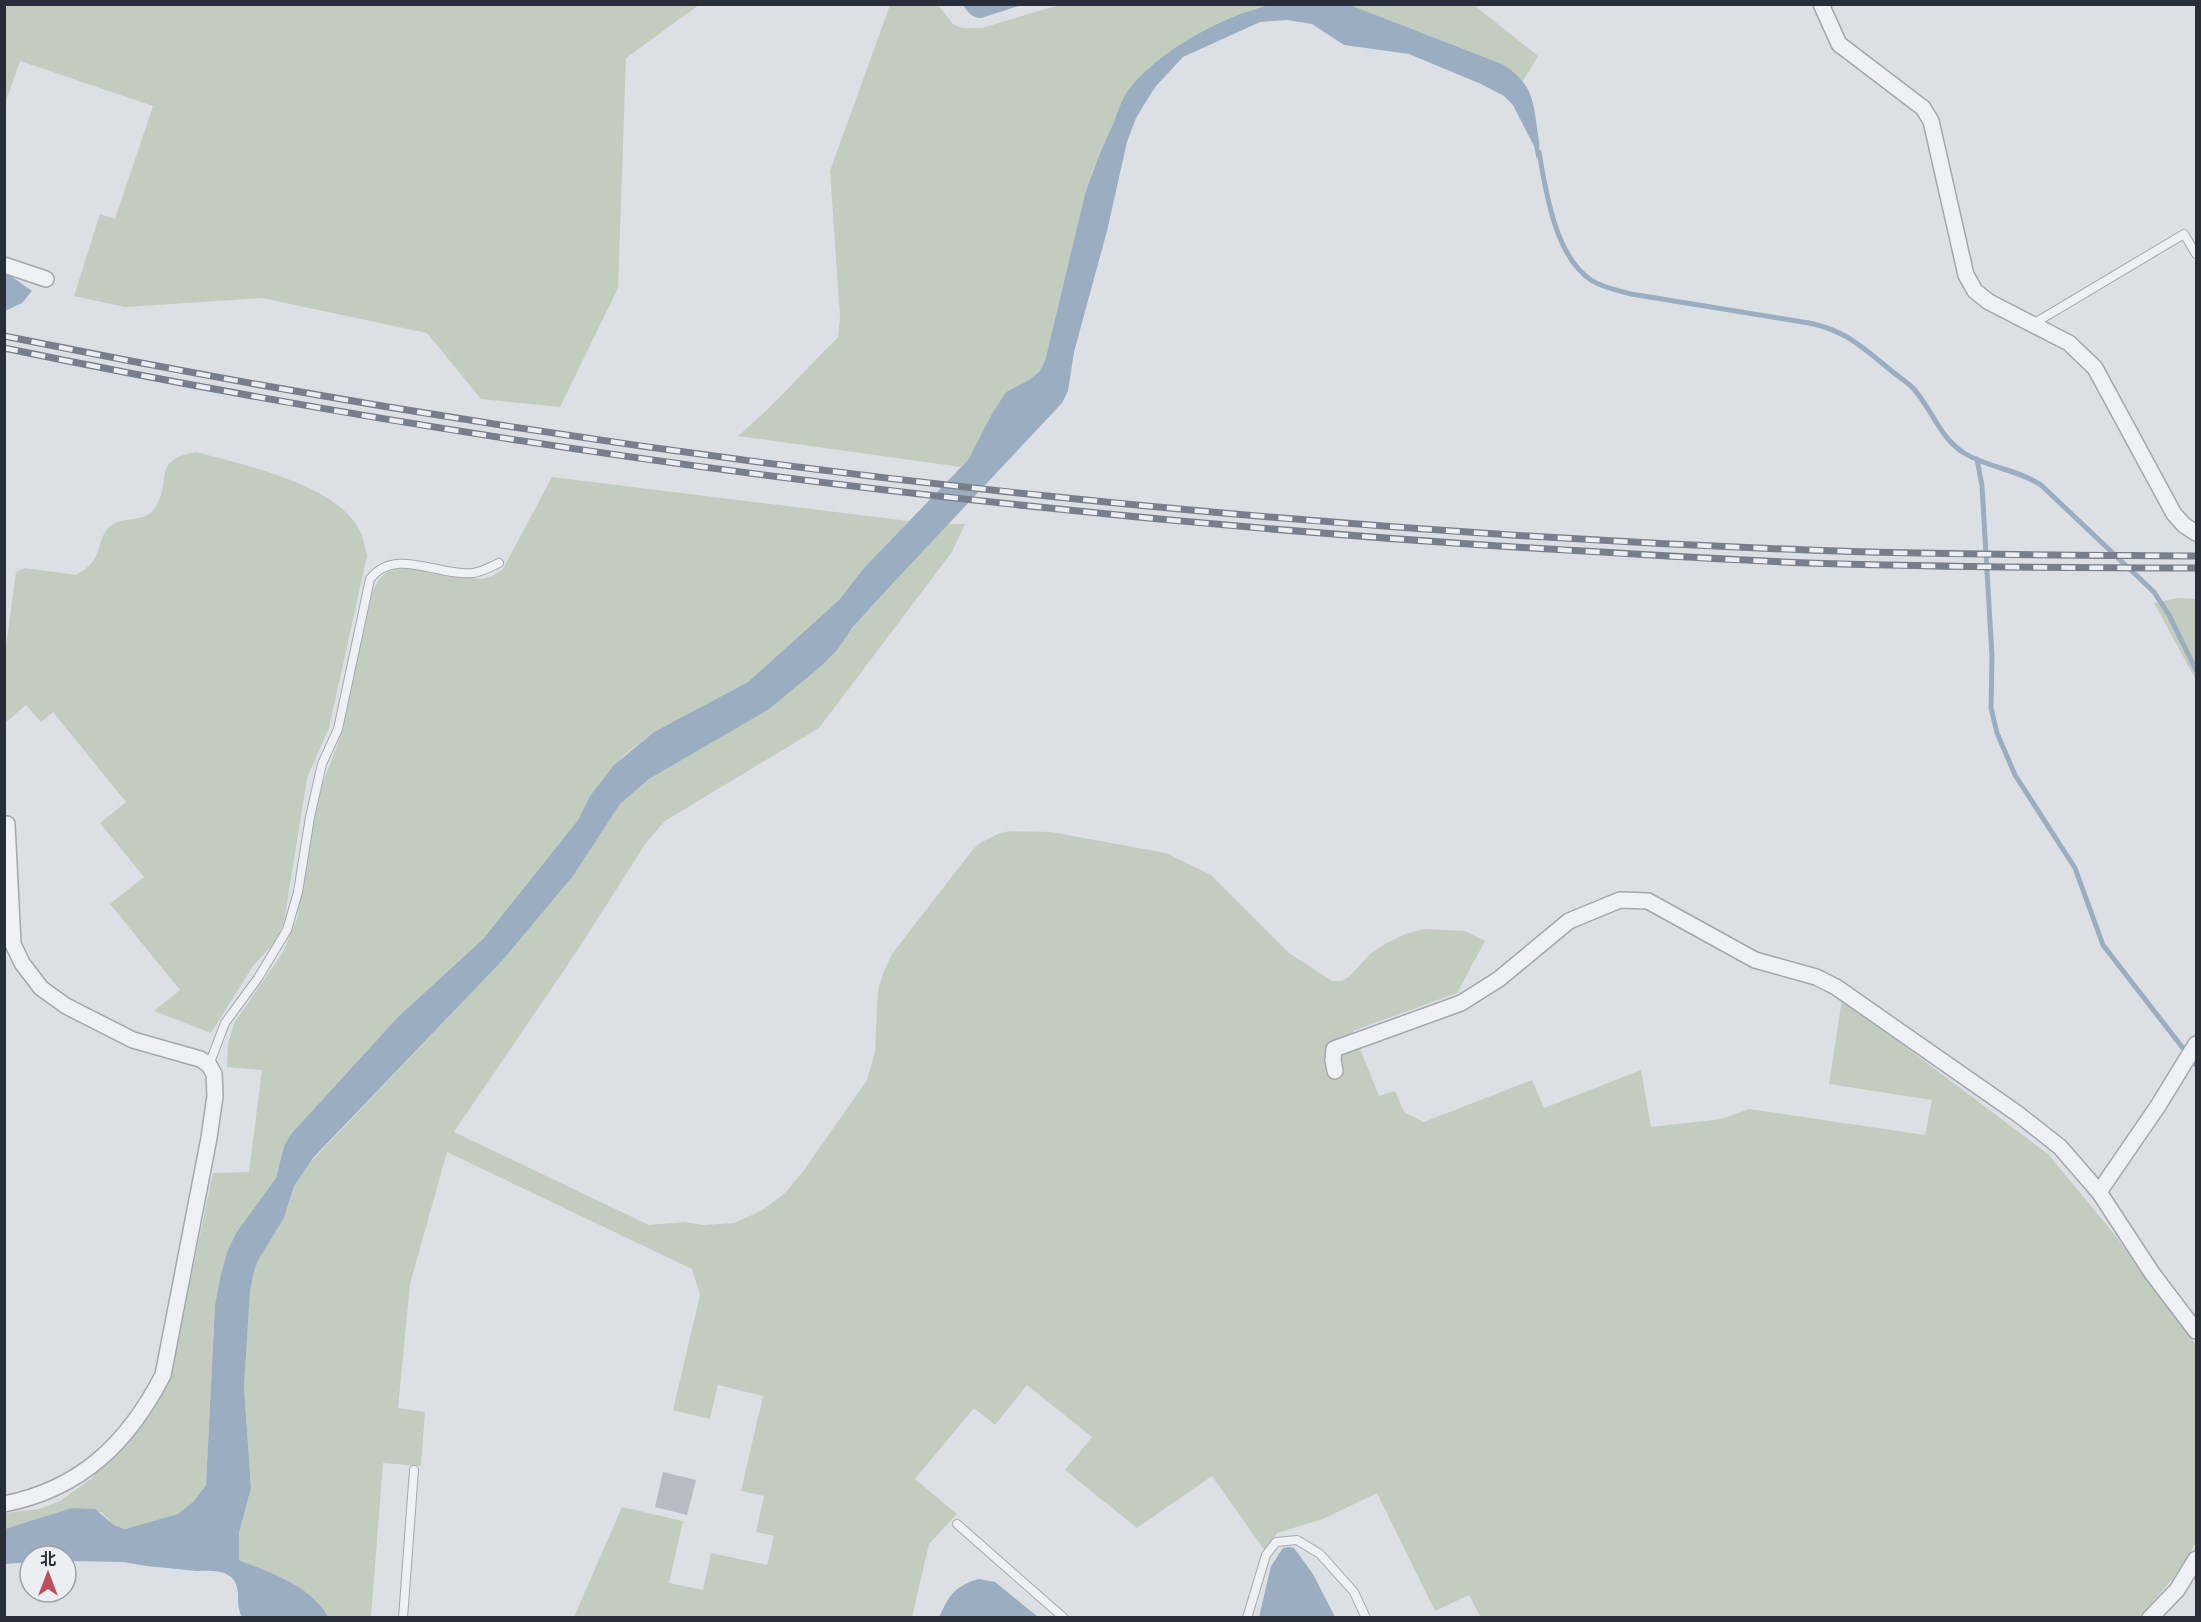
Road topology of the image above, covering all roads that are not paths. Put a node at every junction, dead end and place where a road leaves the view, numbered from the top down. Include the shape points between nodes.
1 (1821, 4) edge
2 (2196, 254) edge
3 (4, 265) edge
4 (46, 279) dead end
5 (2031, 325) junction
6 (2196, 533) edge
7 (499, 563) dead end
8 (7, 824) dead end
9 (2196, 1044) edge
10 (209, 1065) junction
11 (1335, 1071) dead end
12 (2099, 1192) junction
13 (2196, 1331) edge
14 (414, 1470) dead end
15 (4, 1504) edge
16 (957, 1524) dead end
17 (2196, 1559) edge
18 (403, 1617) edge
19 (1064, 1617) edge
20 (1247, 1617) edge
21 (1366, 1617) edge
22 (2150, 1617) edge

1 - 5 street via 1839,44 1923,108 1935,136 1966,275 1975,291 1989,302
2 - 5 lane via 2184,234
3 - 4 street
5 - 6 street via 2069,343 2095,368 2174,514
7 - 10 lane via 468,573 420,565 388,565 376,570 370,579 338,729 322,764 287,930 225,1023
8 - 10 street via 13,944 41,988 66,1006 133,1040
9 - 12 street
10 - 15 street via 215,1085 209,1137 162,1375 147,1403 109,1453 85,1472 48,1492
11 - 12 street via 1334,1048 1461,1004 1499,979 1569,921 1620,900 1643,899 1755,960 1836,987 2018,1114 2060,1147
12 - 13 street
14 - 18 lane
16 - 19 lane
17 - 22 street via 2177,1590
20 - 21 lane via 1272,1545 1298,1540 1320,1554 1347,1583

